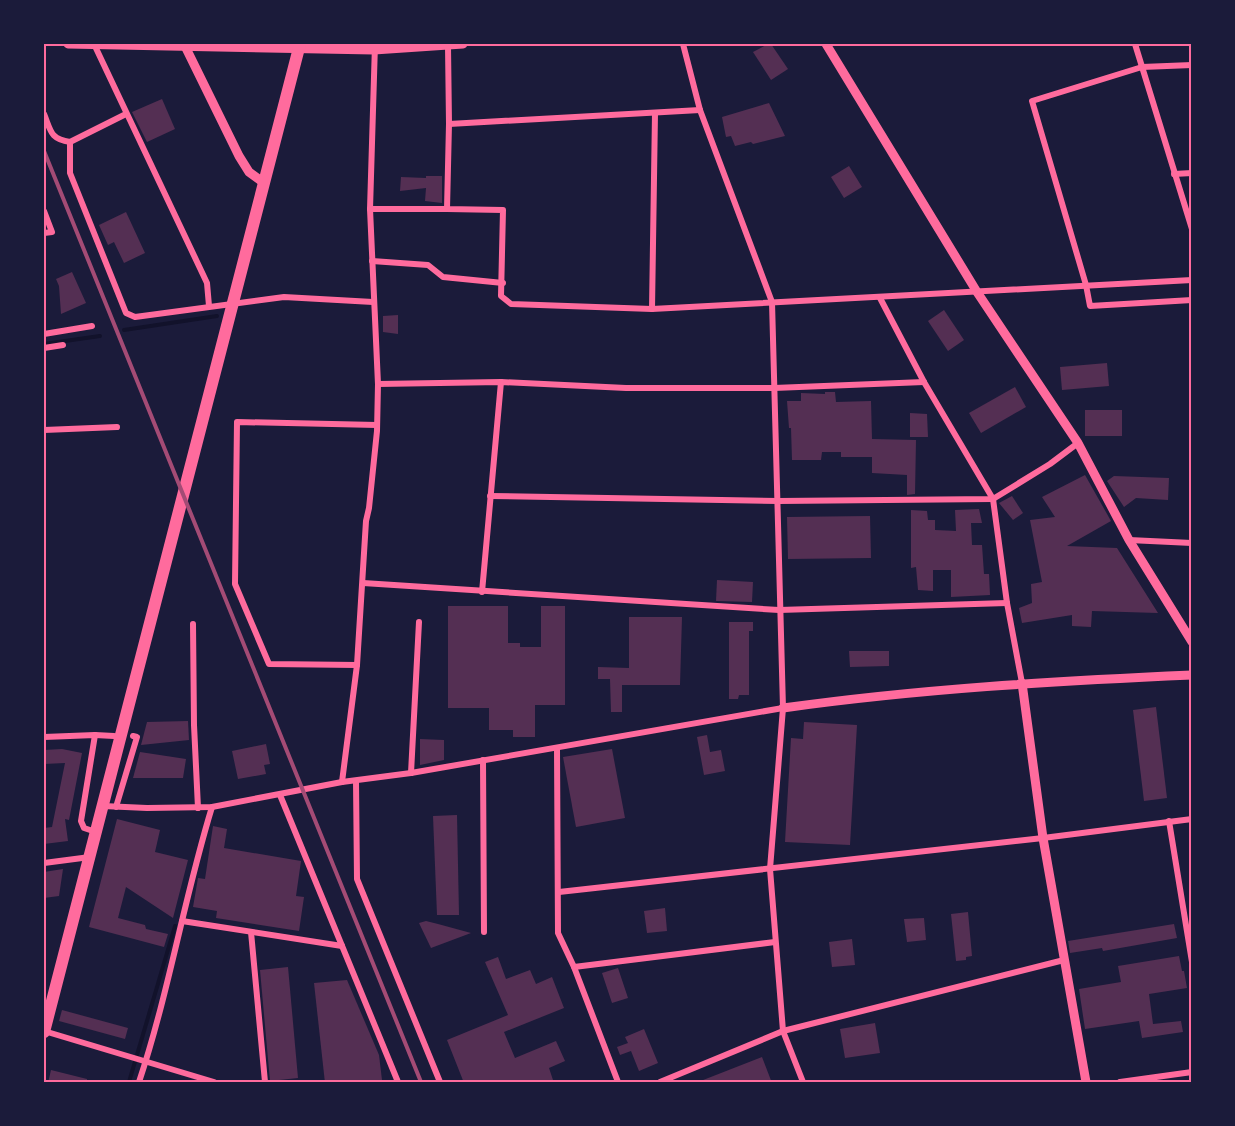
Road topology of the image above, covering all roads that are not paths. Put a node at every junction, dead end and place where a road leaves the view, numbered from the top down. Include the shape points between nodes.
1 (68, 44) edge
2 (94, 44) edge
3 (463, 44) edge
4 (683, 44) edge
5 (826, 44) edge
6 (1135, 44) edge
7 (185, 45) edge
8 (300, 46) edge
9 (448, 46) junction
10 (374, 47) edge
11 (1191, 65) edge
12 (1142, 67) junction
13 (700, 110) junction
14 (655, 112) junction
15 (44, 114) edge
16 (126, 114) junction
17 (449, 124) junction
18 (70, 142) junction
19 (1191, 173) edge
20 (1174, 174) junction
21 (264, 183) junction
22 (370, 209) junction
23 (447, 209) junction
24 (44, 211) edge
25 (1191, 229) edge
26 (44, 233) edge
27 (372, 261) junction
28 (1191, 280) edge
29 (502, 283) junction
30 (1086, 285) junction
31 (977, 292) junction
32 (880, 298) junction
33 (1191, 300) edge
34 (373, 302) junction
35 (772, 302) junction
36 (209, 306) junction
37 (652, 309) junction
38 (92, 326) dead end
39 (44, 333) edge
40 (63, 345) dead end
41 (44, 348) edge
42 (501, 382) junction
43 (924, 382) junction
44 (378, 384) junction
45 (774, 388) junction
46 (377, 425) junction
47 (117, 427) dead end
48 (44, 430) edge
49 (1078, 443) junction
50 (490, 496) junction
51 (993, 499) junction
52 (778, 501) junction
53 (1129, 540) junction
54 (1191, 543) edge
55 (363, 584) junction
56 (482, 592) junction
57 (1007, 603) junction
58 (779, 610) junction
59 (419, 622) dead end
60 (193, 624) dead end
61 (1191, 642) edge
62 (357, 665) junction
63 (1191, 675) edge
64 (1022, 683) junction
65 (783, 708) junction
66 (95, 735) junction
67 (114, 735) dead end
68 (133, 736) dead end
69 (44, 737) edge
70 (557, 748) junction
71 (483, 760) junction
72 (411, 773) junction
73 (356, 781) junction
74 (342, 782) junction
75 (280, 795) junction
76 (103, 806) junction
77 (116, 807) junction
78 (212, 807) junction
79 (198, 808) junction
80 (1191, 819) edge
81 (1169, 821) junction
82 (96, 832) junction
83 (1043, 838) junction
84 (90, 857) junction
85 (44, 863) edge
86 (770, 869) junction
87 (559, 892) junction
88 (182, 921) junction
89 (251, 932) junction
90 (484, 932) dead end
91 (775, 942) junction
92 (342, 946) junction
93 (1064, 960) junction
94 (1191, 962) edge
95 (574, 967) junction
96 (44, 1031) edge
97 (783, 1031) junction
98 (146, 1062) junction
99 (1191, 1072) edge
100 (139, 1083) edge
101 (214, 1083) edge
102 (265, 1083) edge
103 (398, 1083) edge
104 (440, 1083) edge
105 (618, 1083) edge
106 (660, 1083) edge
107 (803, 1083) edge
108 (1086, 1083) edge
109 (1120, 1083) edge

1 - 2 street
2 - 7 street
2 - 16 street
3 - 9 street
4 - 13 street
5 - 31 street
6 - 12 street
7 - 8 street
7 - 21 street via 239,156 249,172
8 - 10 street
8 - 21 main road
9 - 10 street
9 - 17 street
10 - 22 street
11 - 12 street
12 - 20 street
12 - 30 street via 1032,102
13 - 14 street
13 - 35 street
14 - 17 street
14 - 37 street
15 - 18 street via 53,136
16 - 18 street
16 - 36 street via 207,283
17 - 23 street
18 - 36 street via 70,173 126,314 135,317
19 - 20 street
20 - 25 street
21 - 76 main road
22 - 23 street
22 - 27 street
23 - 29 street via 503,210
24 - 26 street via 52,232
27 - 29 street via 428,265 443,277
27 - 34 street
28 - 30 street
29 - 37 street via 501,296 511,304
30 - 31 street
30 - 33 street via 1090,306
31 - 32 street
31 - 49 street
32 - 35 street
32 - 43 street
34 - 36 street via 284,297
34 - 44 street
35 - 37 street
35 - 45 street
38 - 39 street
40 - 41 street
42 - 44 street
42 - 45 street via 626,388
42 - 50 street
43 - 45 street
43 - 51 street
44 - 46 street
45 - 52 street
46 - 55 street
46 - 62 street via 237,422 235,584 269,664
47 - 48 street
49 - 51 street
49 - 53 street
50 - 52 street
50 - 56 street
51 - 52 street
51 - 57 street
52 - 58 street
53 - 54 street
53 - 61 street
55 - 56 street
55 - 62 street
56 - 58 street
57 - 58 street
57 - 64 street
58 - 65 street
59 - 72 street
60 - 79 street
62 - 74 street
63 - 64 street
64 - 65 street via 875,695
64 - 83 street
65 - 70 street
65 - 86 street
66 - 67 street
66 - 69 street
66 - 82 street via 81,821 84,828
68 - 77 street via 137,737
70 - 71 street
70 - 87 street
71 - 72 street
71 - 90 street
72 - 73 street
73 - 74 street
73 - 104 street via 357,879
74 - 75 street
75 - 78 street
75 - 92 street
76 - 77 street
76 - 82 main road
77 - 79 street
78 - 79 street
78 - 88 street
80 - 81 street
81 - 83 street
81 - 94 street
82 - 84 main road
83 - 86 street
83 - 93 street
84 - 85 street
84 - 96 main road
86 - 87 street
86 - 91 street
87 - 95 street via 558,933
88 - 89 street
88 - 98 street
89 - 92 street
89 - 102 street
91 - 95 street
91 - 97 street
92 - 103 street
93 - 97 street
93 - 108 street
95 - 105 street
96 - 98 street
97 - 106 street
97 - 107 street
98 - 100 street
98 - 101 street
99 - 109 street

